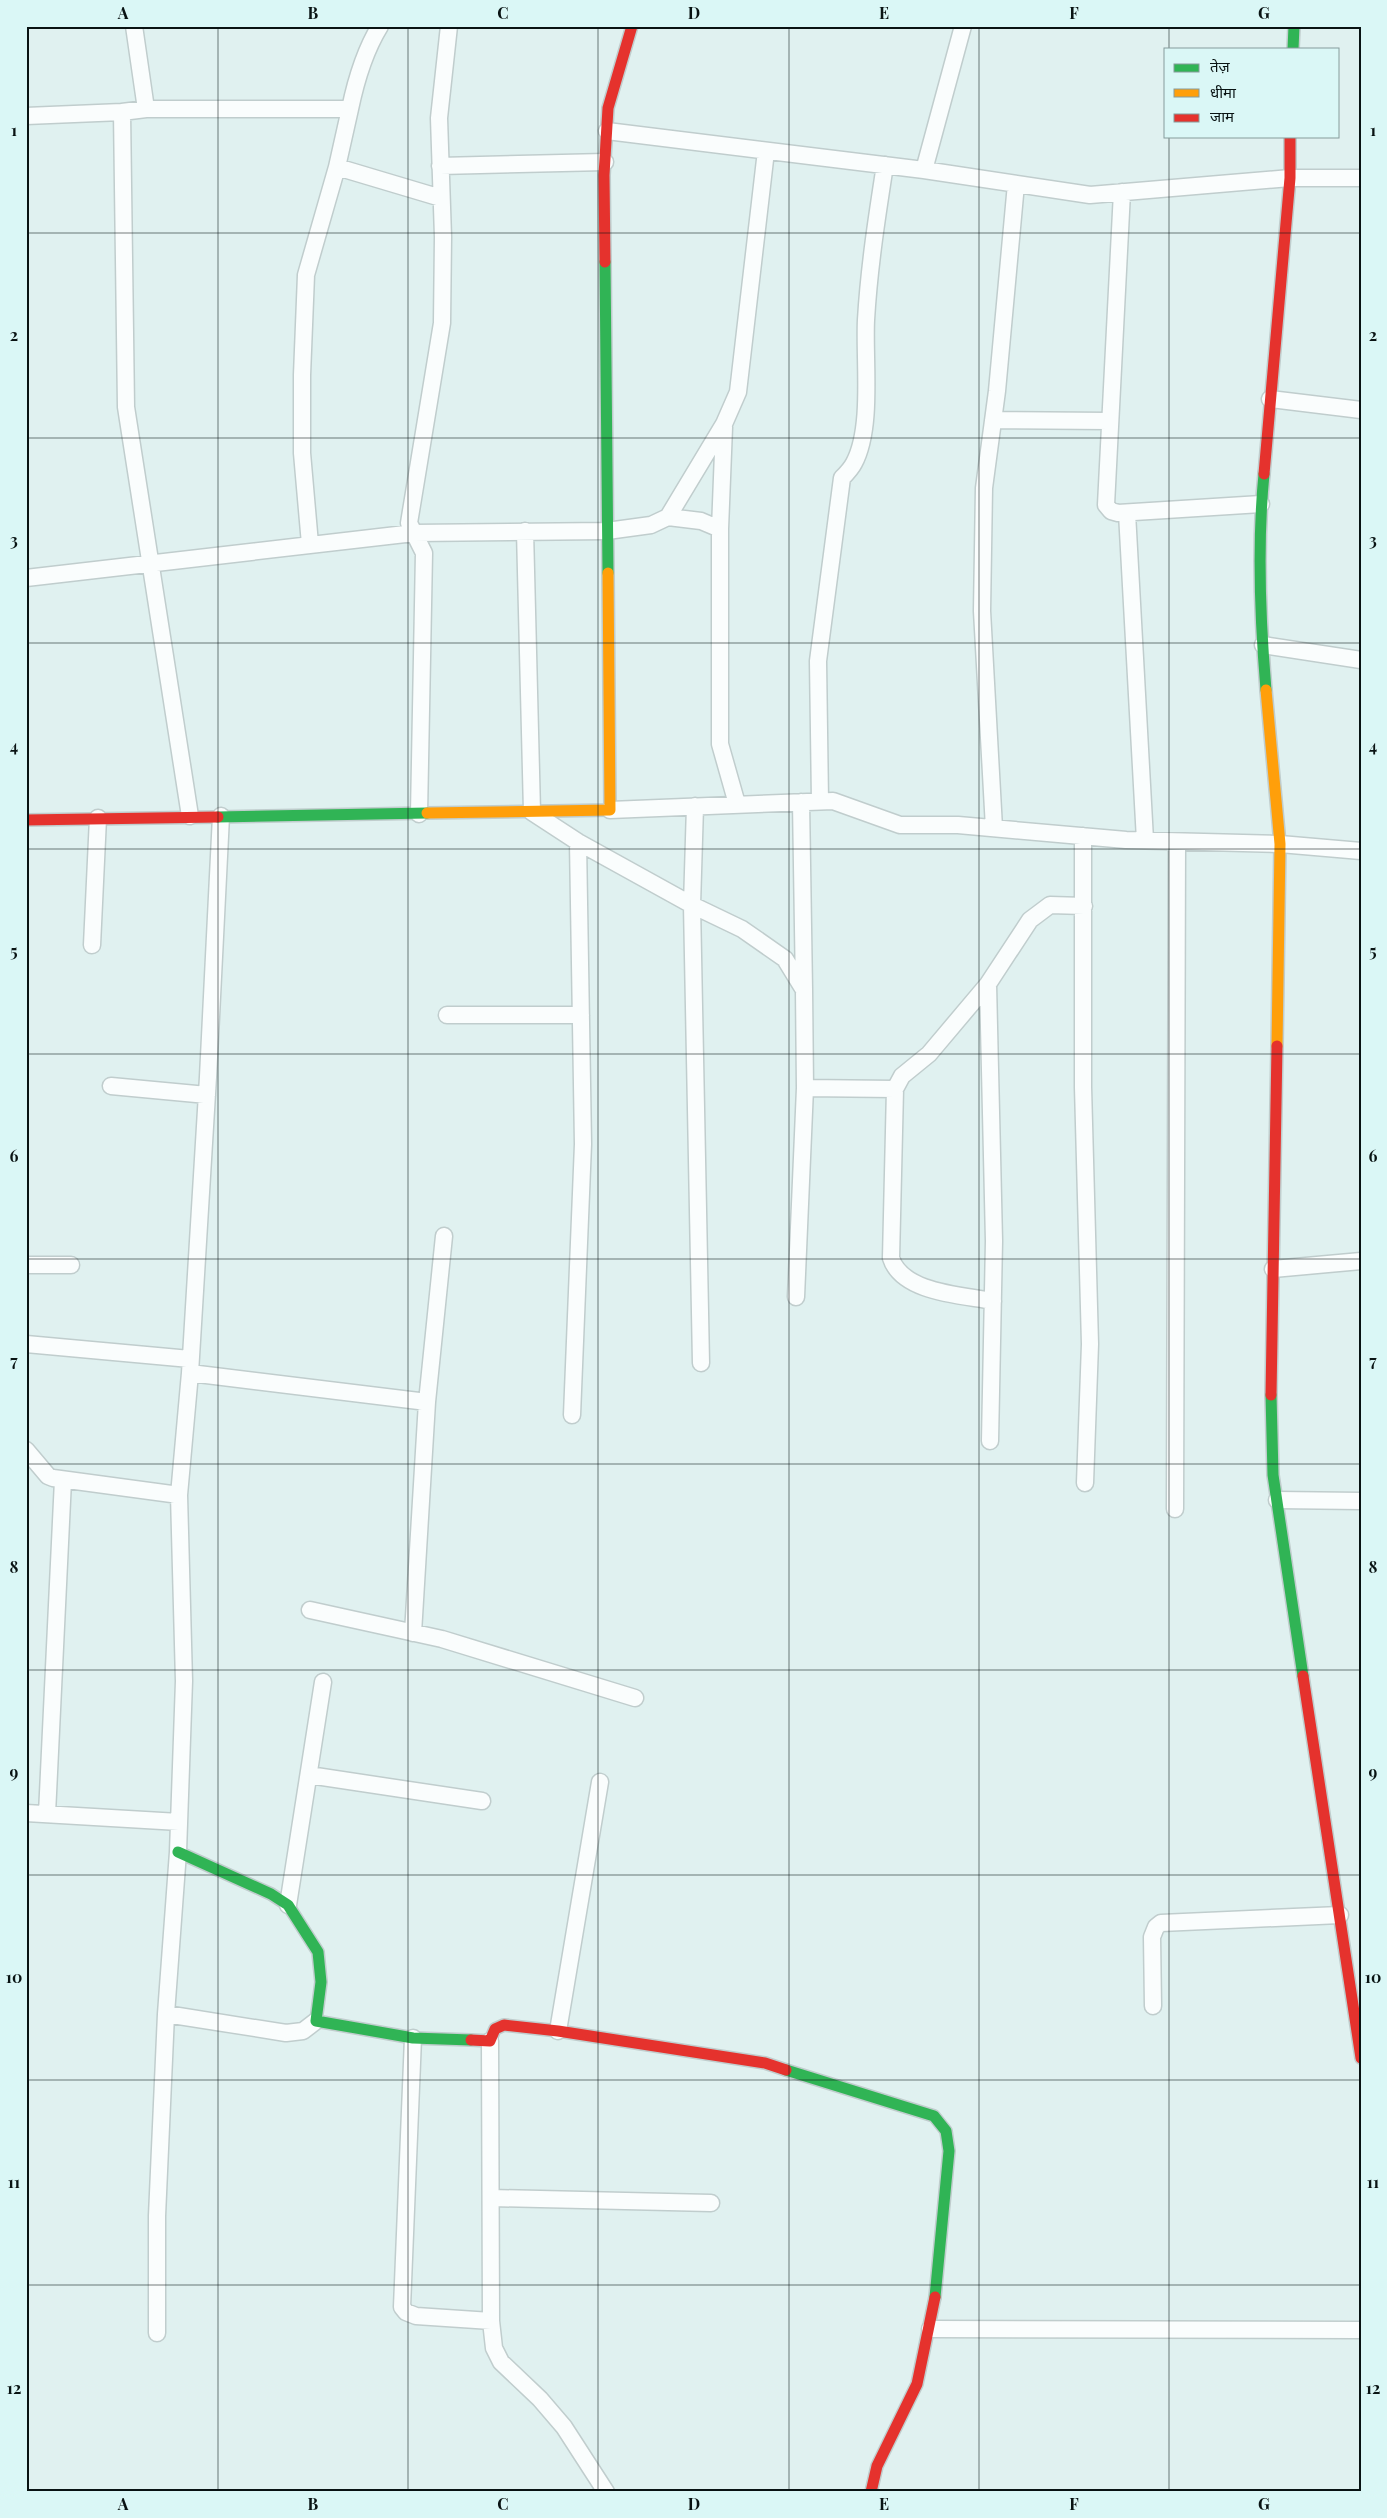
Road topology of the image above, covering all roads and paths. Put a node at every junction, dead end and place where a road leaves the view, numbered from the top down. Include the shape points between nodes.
1 (134, 26) edge
2 (380, 26) edge
3 (449, 26) edge
4 (632, 26) edge
5 (963, 26) edge
6 (1294, 26) edge
7 (1293, 48) edge
8 (146, 109) junction
9 (350, 109) junction
10 (122, 112) junction
11 (26, 116) edge
12 (607, 131) junction
13 (1290, 138) edge
14 (766, 151) junction
15 (605, 162) junction
16 (886, 165) junction
17 (440, 166) junction
18 (337, 167) junction
19 (924, 170) junction
20 (1290, 178) junction
21 (1361, 178) edge
22 (1016, 184) junction
23 (1122, 192) junction
24 (441, 198) junction
25 (1270, 399) junction
26 (1361, 410) edge
27 (993, 420) junction
28 (1109, 421) junction
29 (724, 424) junction
30 (1261, 504) junction
31 (1127, 513) junction
32 (668, 517) junction
33 (720, 529) junction
34 (526, 531) junction
35 (608, 531) junction
36 (414, 532) junction
37 (310, 544) junction
38 (151, 563) junction
39 (26, 578) edge
40 (1263, 645) junction
41 (1361, 660) edge
42 (820, 801) junction
43 (801, 802) junction
44 (736, 804) junction
45 (695, 806) junction
46 (610, 810) junction
47 (532, 812) junction
48 (419, 814) junction
49 (190, 816) junction
50 (221, 816) junction
51 (98, 818) junction
52 (26, 820) edge
53 (994, 828) junction
54 (1083, 836) junction
55 (1145, 840) junction
56 (578, 842) junction
57 (1177, 842) junction
58 (1280, 844) junction
59 (1361, 850) edge
60 (692, 905) junction
61 (1084, 906) junction
62 (92, 945) dead end
63 (988, 984) junction
64 (804, 990) junction
65 (581, 1014) junction
66 (446, 1015) dead end
67 (111, 1086) dead end
68 (805, 1088) junction
69 (895, 1089) junction
70 (207, 1095) junction
71 (444, 1236) dead end
72 (1361, 1261) edge
73 (26, 1265) edge
74 (71, 1265) dead end
75 (1273, 1269) junction
76 (796, 1297) dead end
77 (993, 1301) junction
78 (26, 1344) edge
79 (701, 1363) dead end
80 (190, 1366) junction
81 (427, 1402) junction
82 (572, 1415) dead end
83 (990, 1441) dead end
84 (26, 1450) edge
85 (63, 1480) junction
86 (1086, 1483) dead end
87 (178, 1495) junction
88 (1277, 1500) junction
89 (1361, 1501) edge
90 (1175, 1508) dead end
91 (310, 1610) dead end
92 (413, 1633) junction
93 (323, 1682) dead end
94 (635, 1698) dead end
95 (308, 1775) junction
96 (600, 1782) dead end
97 (482, 1801) dead end
98 (26, 1813) edge
99 (47, 1814) junction
100 (179, 1822) junction
101 (178, 1852) junction
102 (288, 1905) junction
103 (1340, 1916) junction
104 (1153, 2006) dead end
105 (166, 2014) junction
106 (316, 2021) junction
107 (558, 2031) junction
108 (413, 2038) junction
109 (490, 2040) junction
110 (1361, 2058) edge
111 (492, 2198) junction
112 (711, 2203) dead end
113 (491, 2320) junction
114 (930, 2329) junction
115 (1361, 2330) edge
116 (158, 2333) dead end
117 (606, 2492) edge
118 (871, 2492) edge

1 - 8 street
2 - 9 street via 369,43
3 - 17 street via 439,118
4 - 12 street via 608,108
5 - 19 street
6 - 7 street
8 - 9 street
8 - 10 street
9 - 18 street
10 - 11 street
10 - 38 street via 126,407
12 - 14 street
12 - 15 street
13 - 20 street
14 - 16 street
14 - 29 street via 738,392
15 - 17 street
15 - 35 street
16 - 19 street
16 - 42 street via 874,238 866,322 867,387 861,442 854,464 842,478 818,661
17 - 24 street
18 - 24 street
18 - 37 street via 306,275 302,453
19 - 22 street
20 - 21 street
20 - 23 street
20 - 25 street
22 - 23 street via 1090,196
22 - 27 street
23 - 28 street
24 - 36 street via 444,237 442,323 409,523
25 - 26 street
25 - 30 street
27 - 28 street
27 - 53 street via 984,488 982,611
28 - 31 street via 1106,505 1111,511
29 - 32 street
29 - 33 street
30 - 31 street
30 - 40 street
31 - 55 street
32 - 33 street via 701,521
32 - 35 street via 651,525
33 - 44 street via 720,744
34 - 35 street
34 - 36 street
34 - 47 street
35 - 46 street
36 - 37 street
36 - 48 street via 424,553
37 - 38 street
38 - 39 street
38 - 49 street
40 - 41 street
40 - 58 street
42 - 43 street
42 - 53 street via 834,800 900,824
43 - 44 street
43 - 64 street
44 - 45 street
45 - 46 street
45 - 60 street
46 - 47 street
47 - 48 street
47 - 56 street
48 - 50 street
49 - 50 street
49 - 51 street
50 - 70 street
51 - 52 street
51 - 62 street
53 - 54 street
54 - 55 street
54 - 61 street
55 - 57 street
56 - 60 street
56 - 65 street
57 - 58 street
57 - 90 street
58 - 59 street
58 - 75 street
60 - 64 street via 742,928 785,959
60 - 79 street
61 - 63 street via 1050,905 1030,920
61 - 86 street via 1083,1086 1090,1344
63 - 69 street via 929,1054 902,1076
63 - 77 street
64 - 68 street
65 - 66 street
65 - 82 street via 583,1144
67 - 70 street
68 - 69 street
68 - 76 street
69 - 77 street via 894,1267 922,1286
70 - 80 street
71 - 81 street
72 - 75 street
73 - 74 street
75 - 88 street via 1271,1422
77 - 83 street
78 - 80 street
80 - 81 street
80 - 87 street
81 - 92 street
84 - 85 street via 48,1476
85 - 87 street
85 - 99 street
87 - 100 street via 184,1681
88 - 89 street
88 - 103 street
91 - 92 street
92 - 94 street
93 - 95 street
95 - 97 street
95 - 102 street
96 - 107 street
98 - 99 street
99 - 100 street
100 - 101 street
101 - 102 street via 271,1894
101 - 105 street
102 - 106 street via 318,1952 321,1982
103 - 104 street via 1161,1923 1152,1937
103 - 110 street
105 - 106 street via 286,2033 303,2031
105 - 116 street via 157,2216
106 - 108 street
107 - 109 street via 504,2025 495,2029
107 - 114 street via 765,2063 934,2116 943,2124 949,2151
108 - 109 street
108 - 113 street via 402,2307 416,2316
109 - 111 street
111 - 112 street
111 - 113 street
113 - 117 street via 494,2348 500,2362 540,2399 564,2427
114 - 115 street
114 - 118 street via 917,2386 886,2448 871,2484

